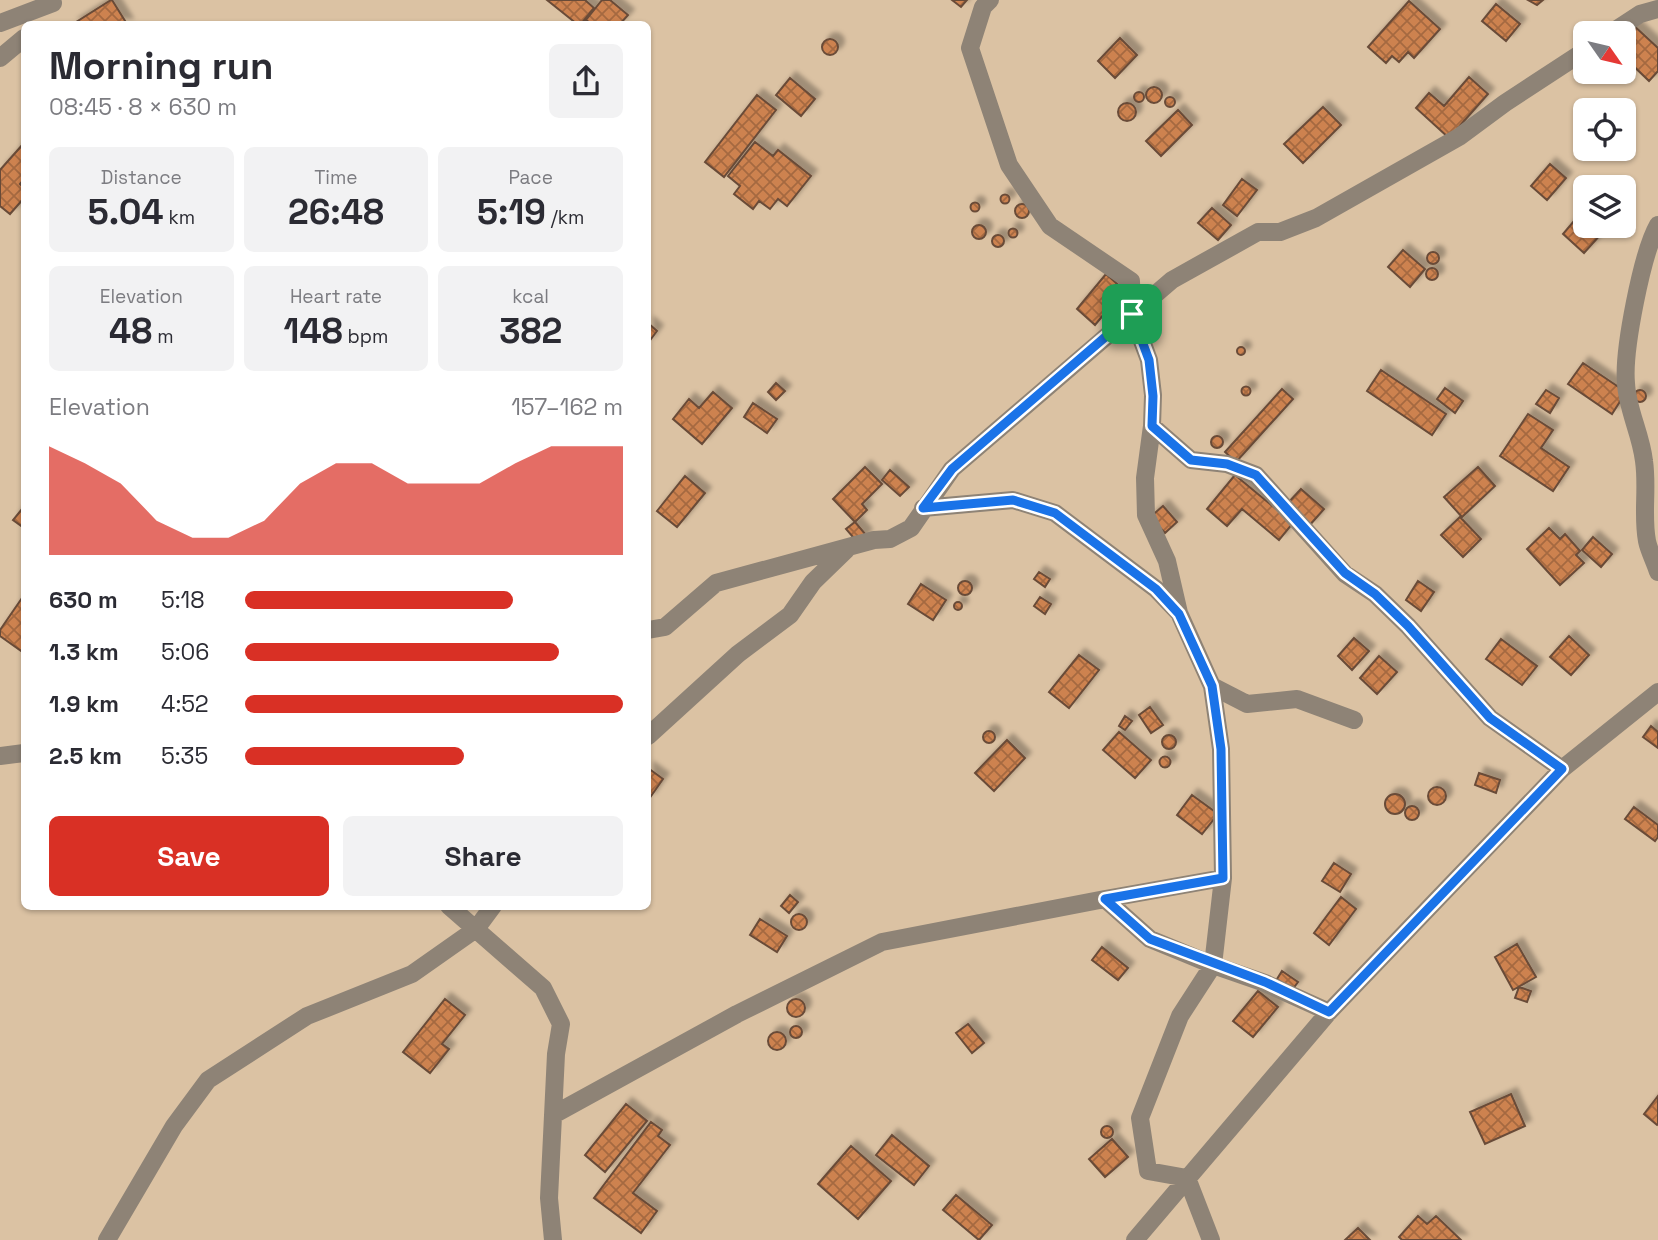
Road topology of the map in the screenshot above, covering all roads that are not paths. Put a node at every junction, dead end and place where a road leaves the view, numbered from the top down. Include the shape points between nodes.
1 (990, 0) edge
2 (56, 1) edge
3 (1658, 9) edge
4 (39, 21) edge
5 (1629, 21) edge
6 (0, 23) edge
7 (21, 40) edge
8 (0, 58) edge
9 (1573, 59) edge
10 (1658, 225) edge
11 (1132, 314) junction
12 (1152, 426) junction
13 (923, 508) junction
14 (849, 548) junction
15 (1657, 563) edge
16 (1179, 614) junction
17 (651, 629) edge
18 (1212, 686) junction
19 (1658, 692) edge
20 (1354, 720) dead end
21 (651, 733) edge
22 (21, 753) edge
23 (0, 756) edge
24 (1562, 769) junction
25 (1223, 878) junction
26 (1105, 899) junction
27 (454, 910) edge
28 (490, 910) edge
29 (476, 929) junction
30 (1213, 965) junction
31 (1329, 1012) junction
32 (553, 1115) junction
33 (1187, 1178) junction
34 (107, 1240) edge
35 (552, 1240) edge
36 (1135, 1240) edge
37 (1212, 1240) edge

1 - 11 street via 970,48 1009,165 1050,226 1130,281
2 - 4 street
2 - 6 street
3 - 5 street
7 - 8 street
9 - 11 street via 1415,163 1316,218 1280,232 1258,232 1172,280
10 - 15 street via 1641,278 1626,358 1626,383 1644,459 1647,544
11 - 12 street via 1149,360
11 - 13 street via 952,469
12 - 16 street via 1144,478 1146,515 1167,561
12 - 24 street via 1191,460 1227,464 1256,475 1345,573 1400,618 1490,718
13 - 14 street via 911,528 890,539
13 - 16 street via 1013,500 1055,513 1156,589
14 - 17 street via 716,583 665,627
14 - 21 street via 813,582 790,615 738,653
16 - 18 street
18 - 20 street via 1247,704 1297,699
18 - 25 street via 1221,749
19 - 24 street
22 - 23 street
24 - 31 street
25 - 26 street
25 - 30 street
26 - 30 street via 1150,939
26 - 32 street via 882,942 737,1013
27 - 29 street
28 - 29 street
29 - 32 street via 542,988 561,1024
29 - 34 street via 412,974 307,1016 208,1080 174,1126
30 - 31 street via 1265,982
30 - 33 street via 1180,1016 1139,1118 1148,1171
31 - 33 street
32 - 35 street
33 - 36 street
33 - 37 street

